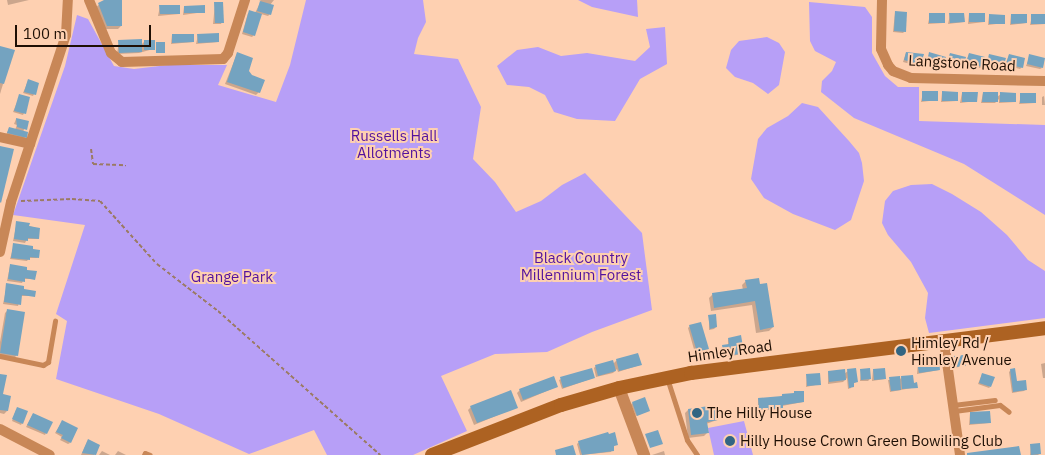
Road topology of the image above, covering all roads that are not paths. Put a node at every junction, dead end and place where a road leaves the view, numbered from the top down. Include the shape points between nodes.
1 (68, 0) edge
2 (89, 0) edge
3 (245, 0) edge
4 (882, 0) edge
5 (1045, 81) edge
6 (0, 137) edge
7 (30, 144) junction
8 (0, 252) edge
9 (55, 321) dead end
10 (1045, 328) edge
11 (944, 341) junction
12 (0, 356) edge
13 (667, 378) junction
14 (619, 388) junction
15 (995, 400) dead end
16 (953, 408) junction
17 (1009, 412) dead end
18 (0, 429) edge
19 (50, 455) edge
20 (144, 455) edge
21 (150, 455) edge
22 (432, 455) edge
23 (644, 455) edge
24 (697, 455) edge
25 (960, 455) edge

1 - 7 street via 66,35
2 - 3 street via 111,53 122,62 223,59 228,53
4 - 5 street, Langstone Road via 881,49 893,71 911,78
6 - 7 street
7 - 8 street
9 - 12 lane via 48,362 44,365
10 - 11 main road, Himley Road
11 - 13 main road, Himley Road via 774,361
11 - 16 street
13 - 14 main road, Himley Road
13 - 24 lane via 687,440
14 - 22 main road, Himley Road via 561,405
14 - 23 street
15 - 16 lane
16 - 17 lane via 1000,405
16 - 25 street
18 - 19 street
20 - 21 lane

